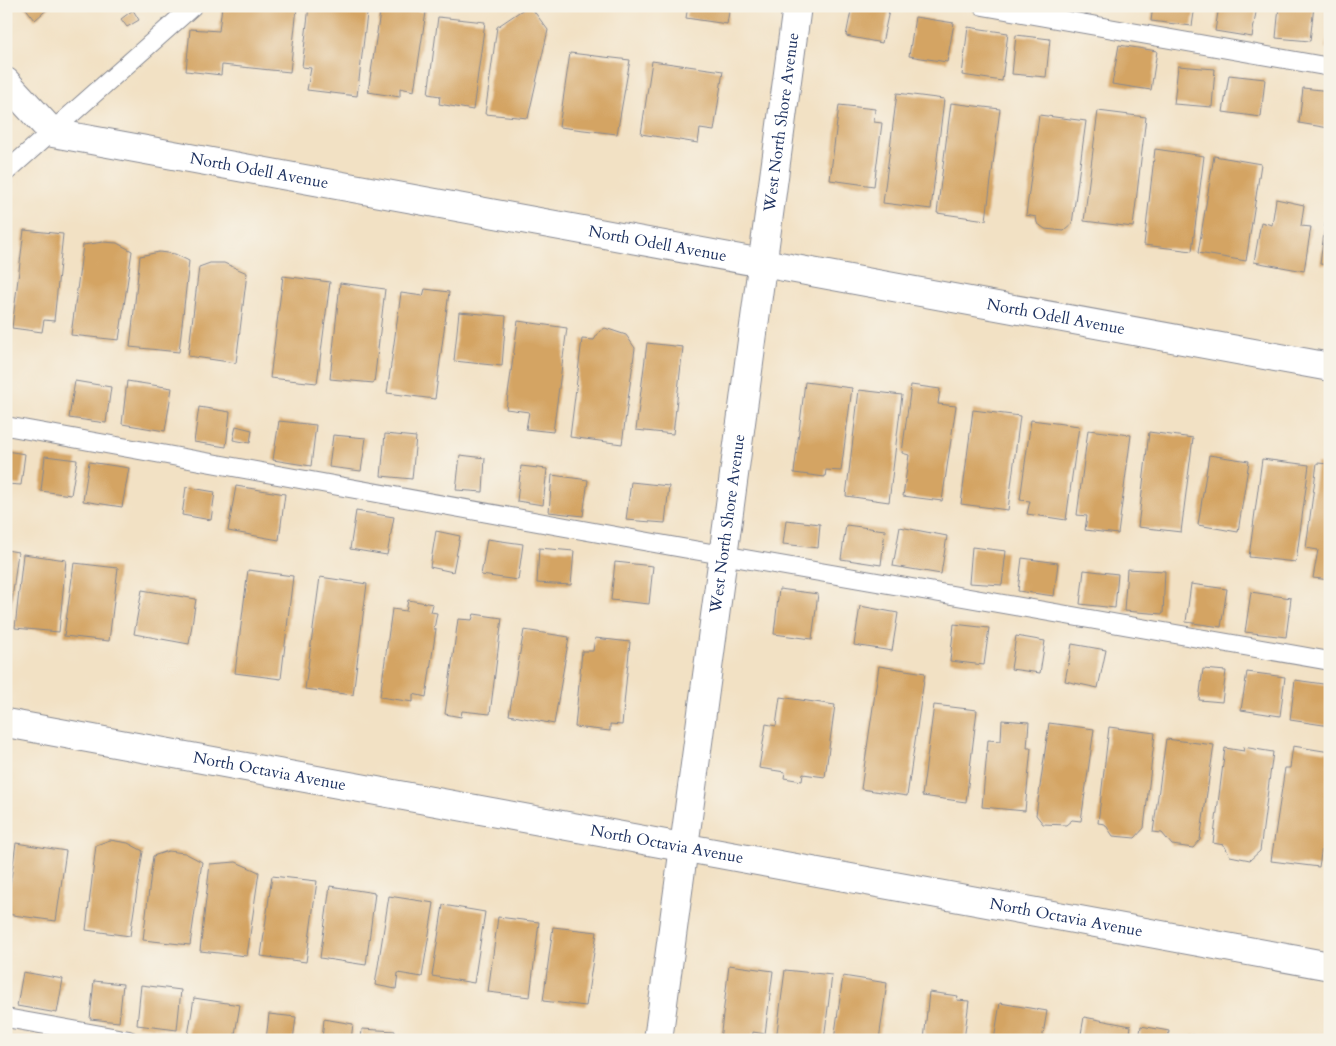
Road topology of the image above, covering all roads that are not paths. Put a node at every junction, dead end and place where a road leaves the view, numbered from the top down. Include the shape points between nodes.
1 (193, 6) edge
2 (797, 6) edge
3 (983, 6) edge
4 (1330, 67) edge
5 (6, 82) edge
6 (52, 133) junction
7 (6, 172) edge
8 (763, 262) junction
9 (1330, 367) edge
10 (6, 426) edge
11 (723, 555) junction
12 (1330, 660) edge
13 (6, 723) edge
14 (684, 847) junction
15 (1330, 966) edge
16 (6, 1018) edge
17 (129, 1040) edge
18 (658, 1040) edge

1 - 6 lane
2 - 8 street, West North Shore Avenue
3 - 4 lane
5 - 6 street
6 - 7 lane
6 - 8 street, North Odell Avenue
8 - 9 street, North Odell Avenue
8 - 11 street, West North Shore Avenue
10 - 11 lane
11 - 12 lane
11 - 14 street, West North Shore Avenue
13 - 14 street, North Octavia Avenue
14 - 15 street, North Octavia Avenue
14 - 18 street, West North Shore Avenue
16 - 17 lane

